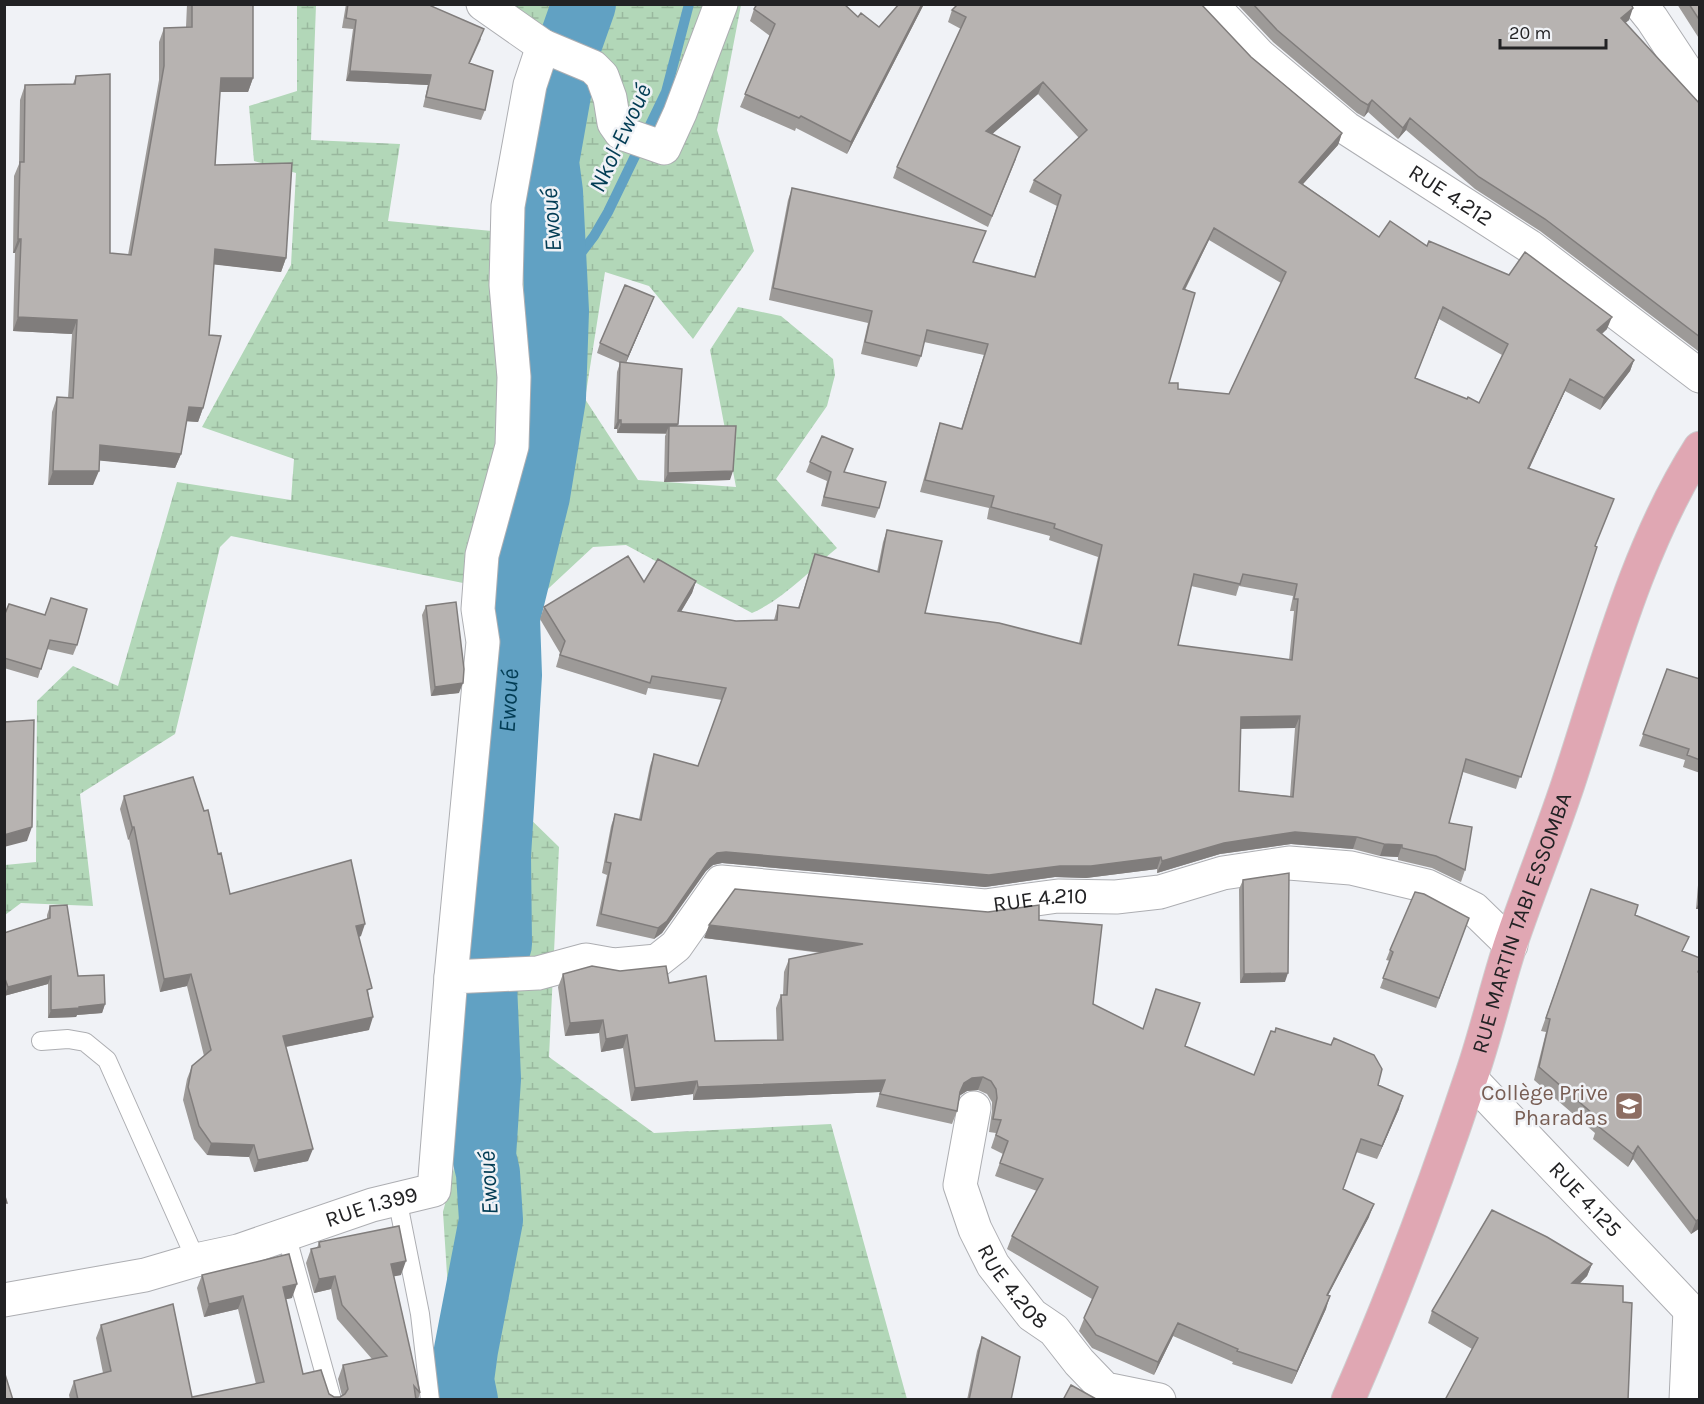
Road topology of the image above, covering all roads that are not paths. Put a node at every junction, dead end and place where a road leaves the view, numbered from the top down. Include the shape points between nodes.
1 (483, 4) edge
2 (721, 4) edge
3 (1210, 4) edge
4 (1640, 4) edge
5 (543, 46) junction
6 (1700, 92) edge
7 (1700, 376) edge
8 (1700, 448) edge
9 (1510, 945) junction
10 (458, 977) junction
11 (41, 1041) dead end
12 (1471, 1079) junction
13 (974, 1107) dead end
14 (397, 1198) junction
15 (286, 1234) junction
16 (196, 1260) junction
17 (4, 1300) edge
18 (1695, 1317) edge
19 (332, 1400) edge
20 (430, 1400) edge
21 (1159, 1400) edge
22 (1348, 1400) edge
23 (1686, 1400) edge

1 - 5 street
2 - 5 street via 664,148 621,133 614,123 602,76 593,67
3 - 7 street, RUE 4.212 via 1260,56 1346,128 1529,246
4 - 6 street
5 - 10 street via 530,85 508,206 506,285 514,377 512,446 482,555 478,609 483,642
8 - 9 main road, RUE MARTIN TABI ESSOMBA via 1653,534
9 - 10 street, RUE 4.210 via 1474,909 1427,886 1351,868 1289,863 1223,873 1160,892 1116,897 1058,896 985,906 721,882 676,946 657,961 614,965 586,960 538,973
9 - 12 main road, RUE MARTIN TABI ESSOMBA
10 - 14 street, RUE 1.399 via 434,1190
11 - 16 lane via 85,1042 107,1060
12 - 18 street, RUE 4.125
12 - 22 main road, RUE MARTIN TABI ESSOMBA via 1384,1319
13 - 21 street, RUE 4.208 via 960,1185 993,1265 1032,1315 1054,1330 1106,1389
14 - 15 street, RUE 1.399
14 - 20 lane via 420,1314
15 - 16 street, RUE 1.399 via 238,1251
15 - 19 lane
16 - 17 street, RUE 1.399 via 145,1275
18 - 23 street

